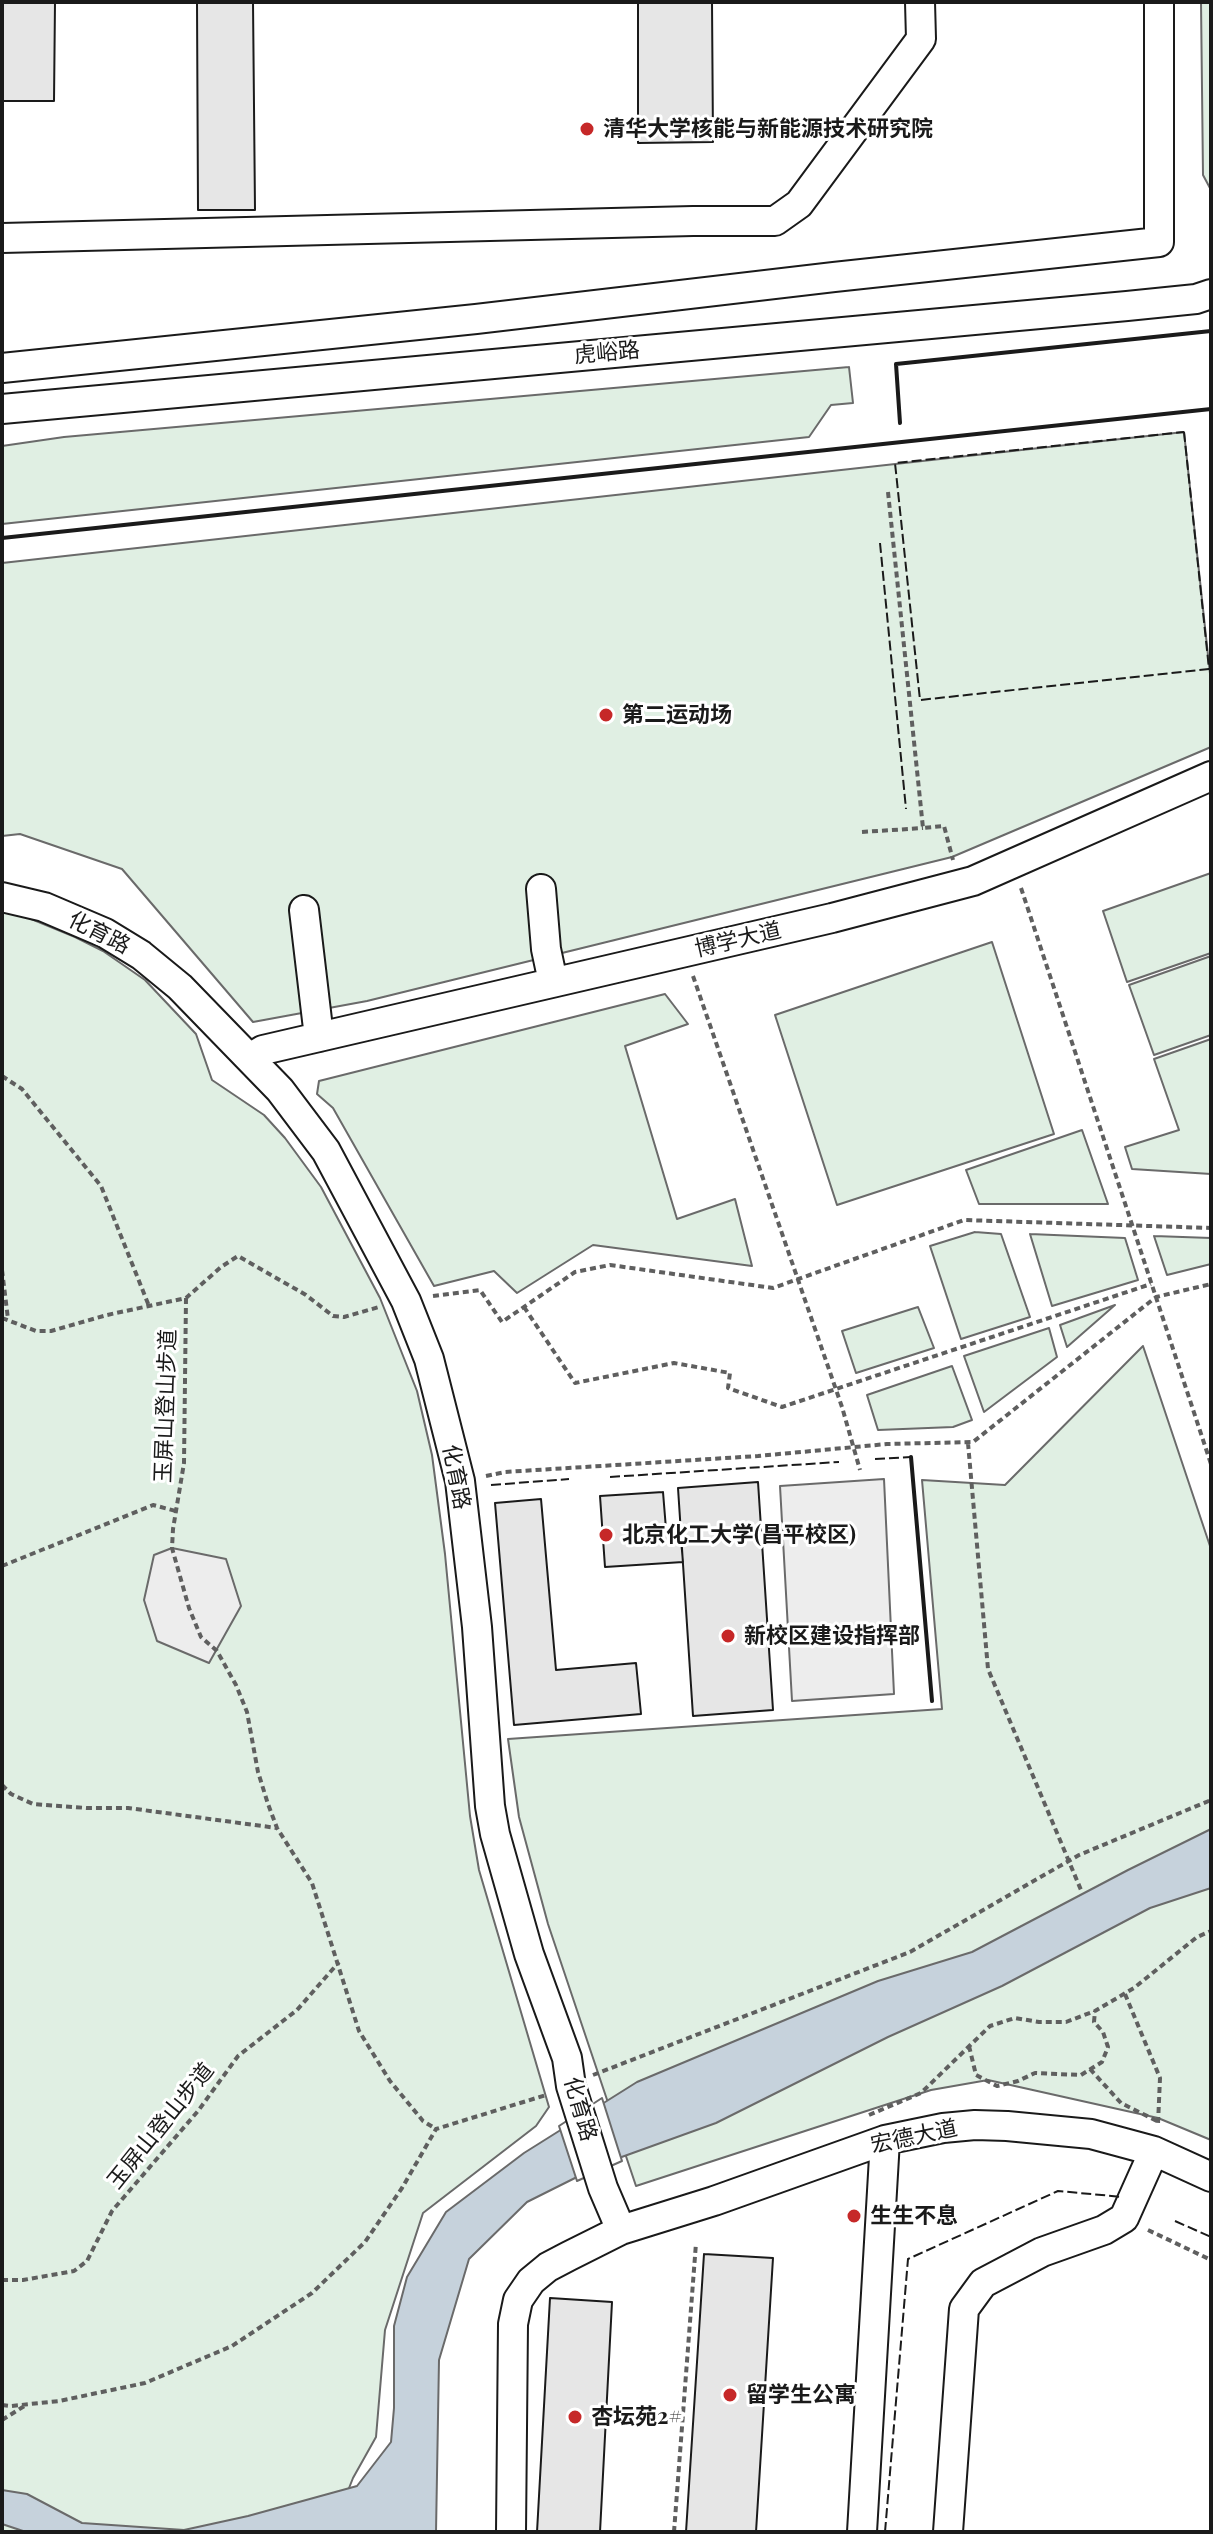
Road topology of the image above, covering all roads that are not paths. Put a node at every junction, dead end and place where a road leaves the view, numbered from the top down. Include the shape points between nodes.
1 (920, 2) edge
2 (1159, 2) edge
3 (2, 238) edge
4 (1211, 294) edge
5 (2, 368) edge
6 (2, 409) edge
7 (1211, 776) edge
8 (541, 889) dead end
9 (2, 897) edge
10 (304, 910) dead end
11 (553, 982) junction
12 (319, 1037) junction
13 (250, 1058) junction
14 (885, 2140) junction
15 (1154, 2151) junction
16 (1211, 2177) edge
17 (621, 2230) junction
18 (511, 2532) edge
19 (862, 2532) edge
20 (948, 2532) edge

1 - 3 street via 921,39 799,204 775,221
2 - 5 street via 1159,242
4 - 6 street, 虎峪路
7 - 11 street, 博学大道 via 959,884
8 - 11 street
9 - 13 street, 化育路 via 77,920 141,955
10 - 12 street
11 - 12 street, 博学大道
12 - 13 street, 博学大道
13 - 17 street, 化育路 via 326,1151 406,1301 429,1359 460,1481 490,1806 529,1954 567,2058 566,2089
14 - 15 street, 宏德大道 via 943,2128 1007,2126 1091,2134
14 - 17 street, 宏德大道
14 - 19 street
15 - 16 street, 宏德大道
15 - 20 street via 1124,2218 983,2283 964,2309
17 - 18 street, 宏德大道 via 548,2267 518,2300 512,2352

